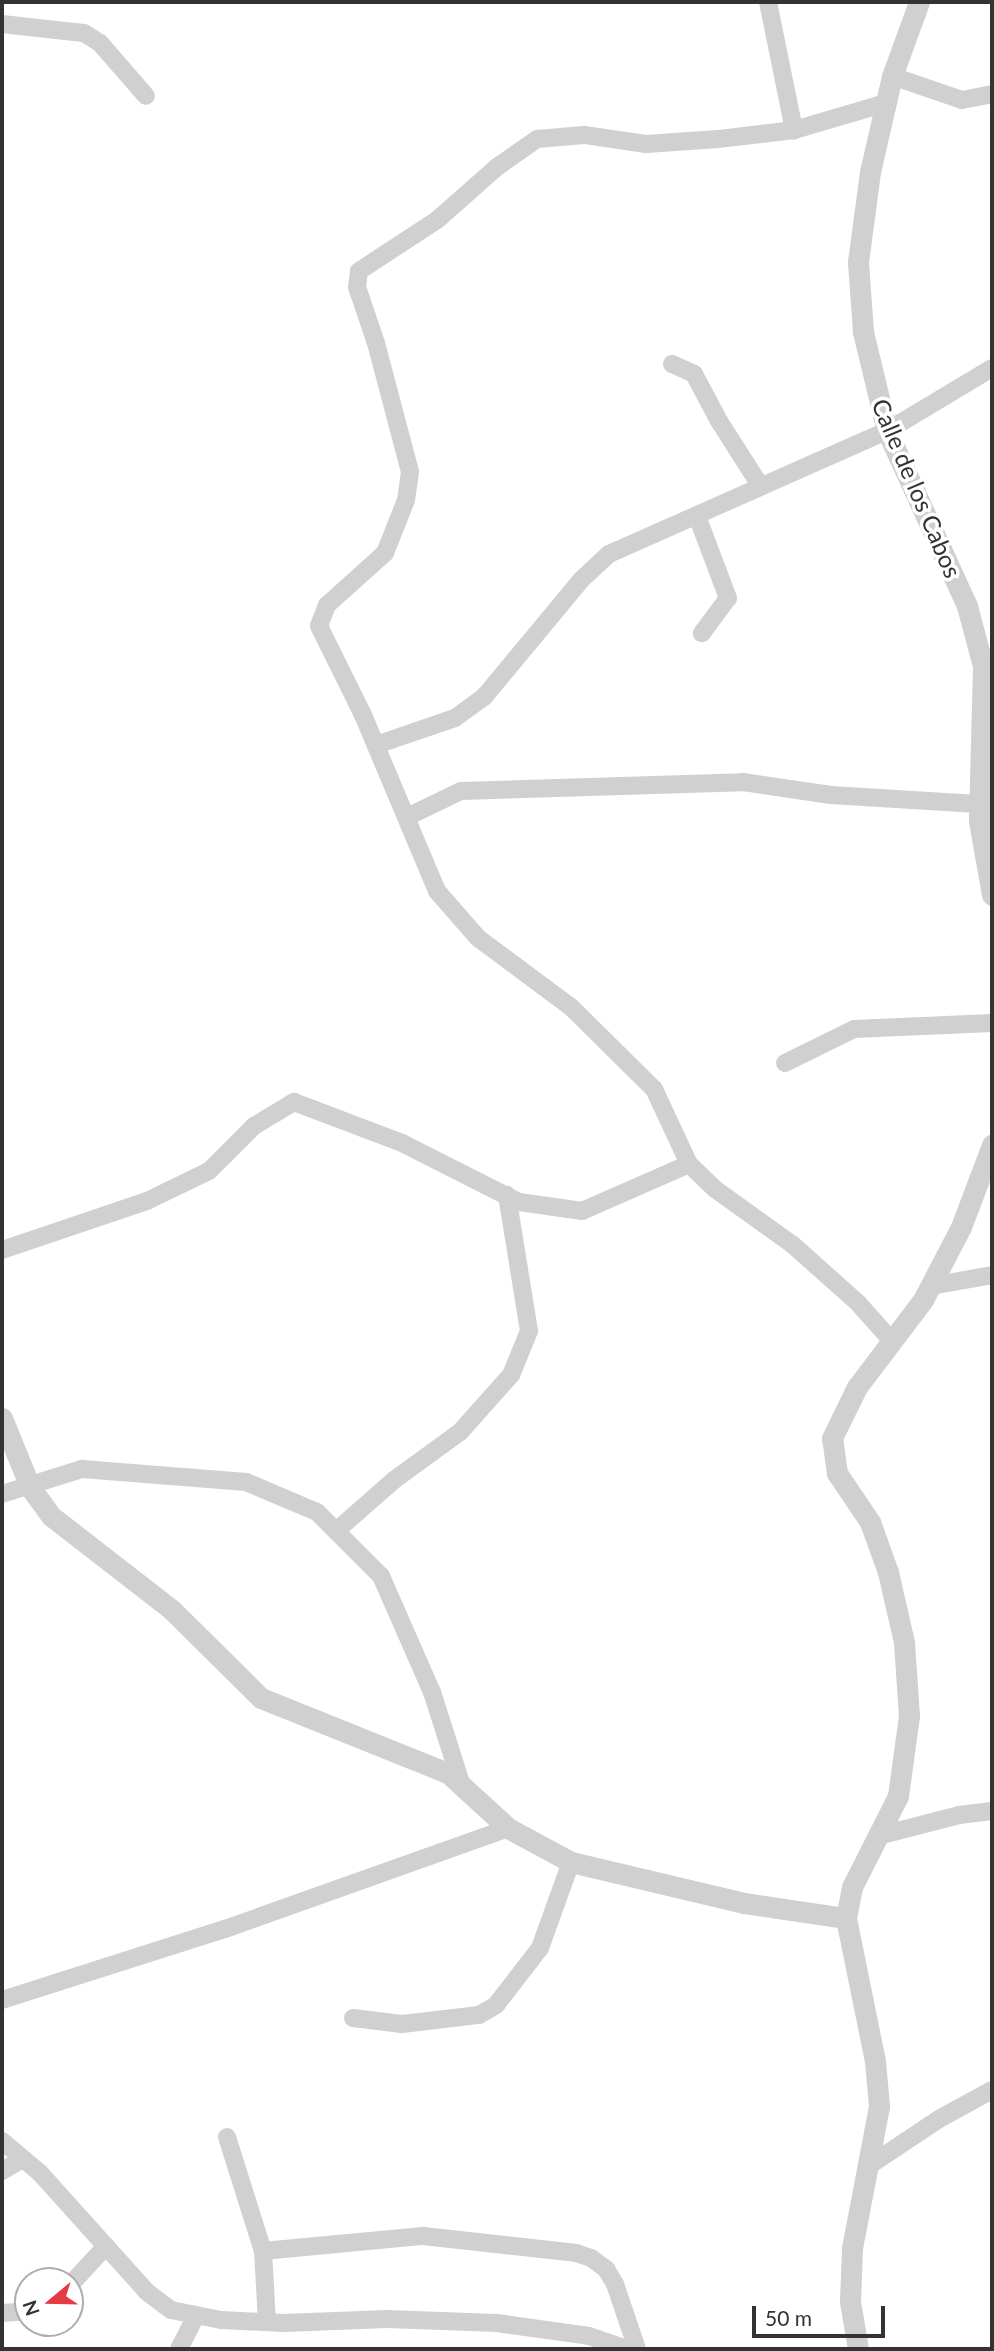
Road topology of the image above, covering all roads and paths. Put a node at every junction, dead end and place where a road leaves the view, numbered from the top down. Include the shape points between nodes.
1 (768, 2) edge
2 (919, 2) edge
3 (2, 24) edge
4 (892, 76) junction
5 (992, 94) edge
6 (146, 96) dead end
7 (886, 103) junction
8 (794, 130) junction
9 (672, 364) dead end
10 (992, 368) edge
11 (887, 431) junction
12 (760, 485) junction
13 (697, 516) junction
14 (702, 633) dead end
15 (986, 712) edge
16 (376, 745) junction
17 (978, 804) junction
18 (407, 817) junction
19 (992, 895) edge
20 (992, 1023) edge
21 (785, 1063) dead end
22 (992, 1145) edge
23 (688, 1164) junction
24 (507, 1195) junction
25 (2, 1250) edge
26 (992, 1275) edge
27 (931, 1286) junction
28 (891, 1340) junction
29 (2, 1418) edge
30 (30, 1487) junction
31 (2, 1494) edge
32 (336, 1531) junction
33 (462, 1786) junction
34 (992, 1811) edge
35 (508, 1828) junction
36 (878, 1836) junction
37 (571, 1862) junction
38 (846, 1918) junction
39 (2, 2000) edge
40 (353, 2018) dead end
41 (992, 2090) edge
42 (227, 2137) dead end
43 (2, 2141) edge
44 (23, 2159) junction
45 (870, 2165) junction
46 (2, 2171) edge
47 (106, 2246) junction
48 (263, 2251) junction
49 (84, 2270) edge
50 (196, 2315) junction
51 (267, 2322) junction
52 (179, 2349) edge
53 (627, 2349) edge
54 (637, 2349) edge
55 (858, 2349) edge

1 - 8 street
2 - 4 street, Calle de los Cabos
3 - 6 street via 84,33 100,43
4 - 5 street via 962,100
4 - 7 street, Calle de los Cabos
7 - 8 street
7 - 11 street, Calle de los Cabos via 870,172 858,262 863,332
8 - 16 street via 646,144 584,135 537,139 437,220 359,271 357,287 410,472 406,500 385,554 327,605 319,626
9 - 12 street via 694,374
10 - 11 street
11 - 12 street
11 - 15 street, Calle de los Cabos via 967,606 983,666
12 - 13 street
13 - 14 street via 728,598
13 - 16 street via 609,554 581,580 485,697 455,718
15 - 17 street, Calle de los Cabos
16 - 18 street
17 - 18 street via 831,795 743,782 461,791
17 - 19 street, Calle de los Cabos
18 - 23 street via 437,891 478,938 571,1007 654,1089
20 - 21 street via 854,1029
22 - 27 street via 961,1227
23 - 24 street via 582,1211 519,1202
23 - 28 street via 793,1245 858,1303
24 - 25 street via 402,1143 294,1102 254,1126 209,1171 147,1201
24 - 32 street via 529,1331 511,1375 460,1432 394,1480
26 - 27 street
27 - 28 street
28 - 36 street via 857,1387 832,1438 837,1473 870,1522 888,1572 904,1642 909,1716 898,1796
29 - 30 street
30 - 31 street
30 - 32 street via 82,1469 246,1482 317,1512
30 - 33 street via 51,1516 172,1610 261,1698 448,1773
32 - 33 street via 381,1576 432,1692
33 - 35 street
34 - 36 street
35 - 37 street
35 - 39 street via 238,1924
36 - 38 street via 852,1887
37 - 38 street via 744,1903
37 - 40 street via 540,1948 496,2006 479,2015 402,2024
38 - 45 street via 877,2083 879,2106
41 - 45 street
42 - 48 street
43 - 44 street
44 - 46 street
44 - 47 street
45 - 55 street via 852,2248 850,2301
47 - 49 street
47 - 50 street via 147,2292 171,2310
48 - 51 street
48 - 54 street via 423,2236 576,2253 606,2269
50 - 51 street
50 - 52 street
51 - 53 street via 387,2319 497,2323 589,2336

